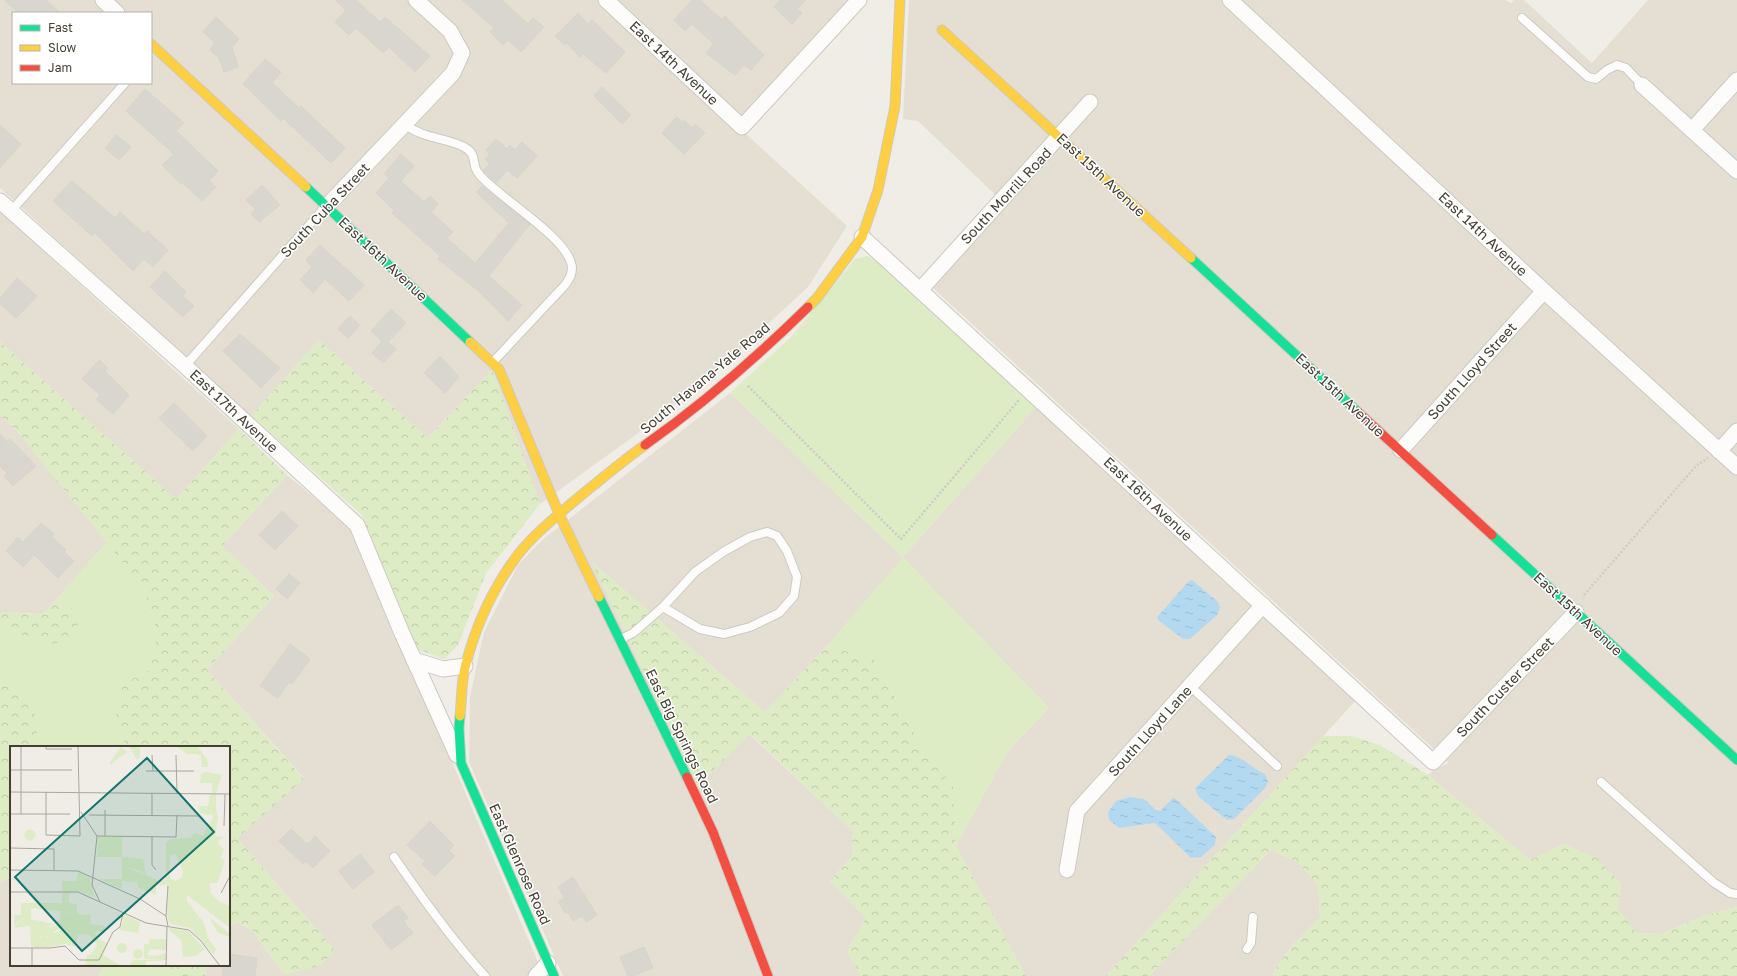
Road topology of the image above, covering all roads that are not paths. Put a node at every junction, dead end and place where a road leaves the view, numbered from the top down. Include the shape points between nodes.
1 (103, 0) edge
2 (416, 0) edge
3 (606, 0) edge
4 (859, 0) edge
5 (900, 0) edge
6 (1230, 0) edge
7 (116, 12) edge
8 (1522, 18) dead end
9 (942, 30) dead end
10 (153, 48) edge
11 (1737, 80) edge
12 (124, 84) edge
13 (1642, 85) joint
14 (1090, 102) dead end
15 (404, 125) junction
16 (1692, 130) junction
17 (1060, 137) junction
18 (1737, 171) edge
19 (5, 206) edge
20 (327, 206) junction
21 (862, 236) junction
22 (921, 289) junction
23 (1544, 291) junction
24 (493, 362) junction
25 (185, 366) junction
26 (1737, 431) edge
27 (1401, 450) junction
28 (1720, 451) junction
29 (1737, 467) edge
30 (559, 514) junction
31 (1263, 605) junction
32 (663, 607) junction
33 (1576, 612) junction
34 (620, 640) junction
35 (414, 660) junction
36 (465, 666) junction
37 (1190, 686) junction
38 (1737, 760) edge
39 (1433, 762) joint
40 (461, 763) junction
41 (1277, 766) dead end
42 (1602, 782) dead end
43 (394, 857) dead end
44 (1067, 870) dead end
45 (1737, 894) edge
46 (1253, 918) dead end
47 (1247, 949) dead end
48 (551, 969) edge
49 (485, 976) edge
50 (536, 976) edge
51 (768, 976) edge

1 - 7 street
2 - 15 street, South Cuba Street via 450,31 462,53 453,73
3 - 4 street, East 14th Avenue via 742,126
5 - 21 street, South Havana-Yale Road via 895,106 878,190
6 - 23 street, East 14th Avenue
8 - 13 lane via 1588,77 1596,79 1617,65 1626,68
9 - 17 street, East 15th Avenue
10 - 20 street, East 16th Avenue
11 - 16 street
12 - 19 lane
13 - 16 street
14 - 17 street, South Morrill Road
15 - 20 street, South Cuba Street
15 - 24 lane via 464,146 471,152 478,174 540,225 560,246 572,267 571,276 565,285
16 - 18 street
17 - 22 street, South Morrill Road
17 - 27 street, East 15th Avenue
19 - 25 street, East 17th Avenue
20 - 24 street, East 16th Avenue
20 - 25 lane, South Cuba Street
21 - 22 street, East 16th Avenue
21 - 30 street, South Havana-Yale Road via 817,298 772,342 677,422 619,464
22 - 31 street, East 16th Avenue
23 - 27 street, South Lloyd Street
23 - 28 street, East 14th Avenue
24 - 30 street, East 16th Avenue via 499,369
25 - 35 street, East 17th Avenue via 357,525
26 - 28 street
27 - 33 street, East 15th Avenue
28 - 29 street, East 14th Avenue
30 - 34 street, East Big Springs Road
30 - 36 street, South Havana-Yale Road via 512,562 490,600
31 - 37 street, South Lloyd Lane
31 - 39 street, East 16th Avenue
32 - 32 lane via 700,629 724,634 750,627 779,613 794,596 797,577 787,551 777,536 767,532 722,552 695,572
32 - 34 lane via 633,633
33 - 38 street, East 15th Avenue
33 - 39 street, South Custer Street
34 - 51 street, East Big Springs Road via 713,832
35 - 36 street via 443,669
35 - 40 street, East 17th Avenue
36 - 40 street, South Havana-Yale Road via 459,728
37 - 41 lane
37 - 44 street, South Lloyd Lane via 1077,811
40 - 48 street, East Glenrose Road
42 - 45 lane via 1713,882 1730,893
43 - 49 lane via 435,916
46 - 47 lane via 1251,943
48 - 50 street

